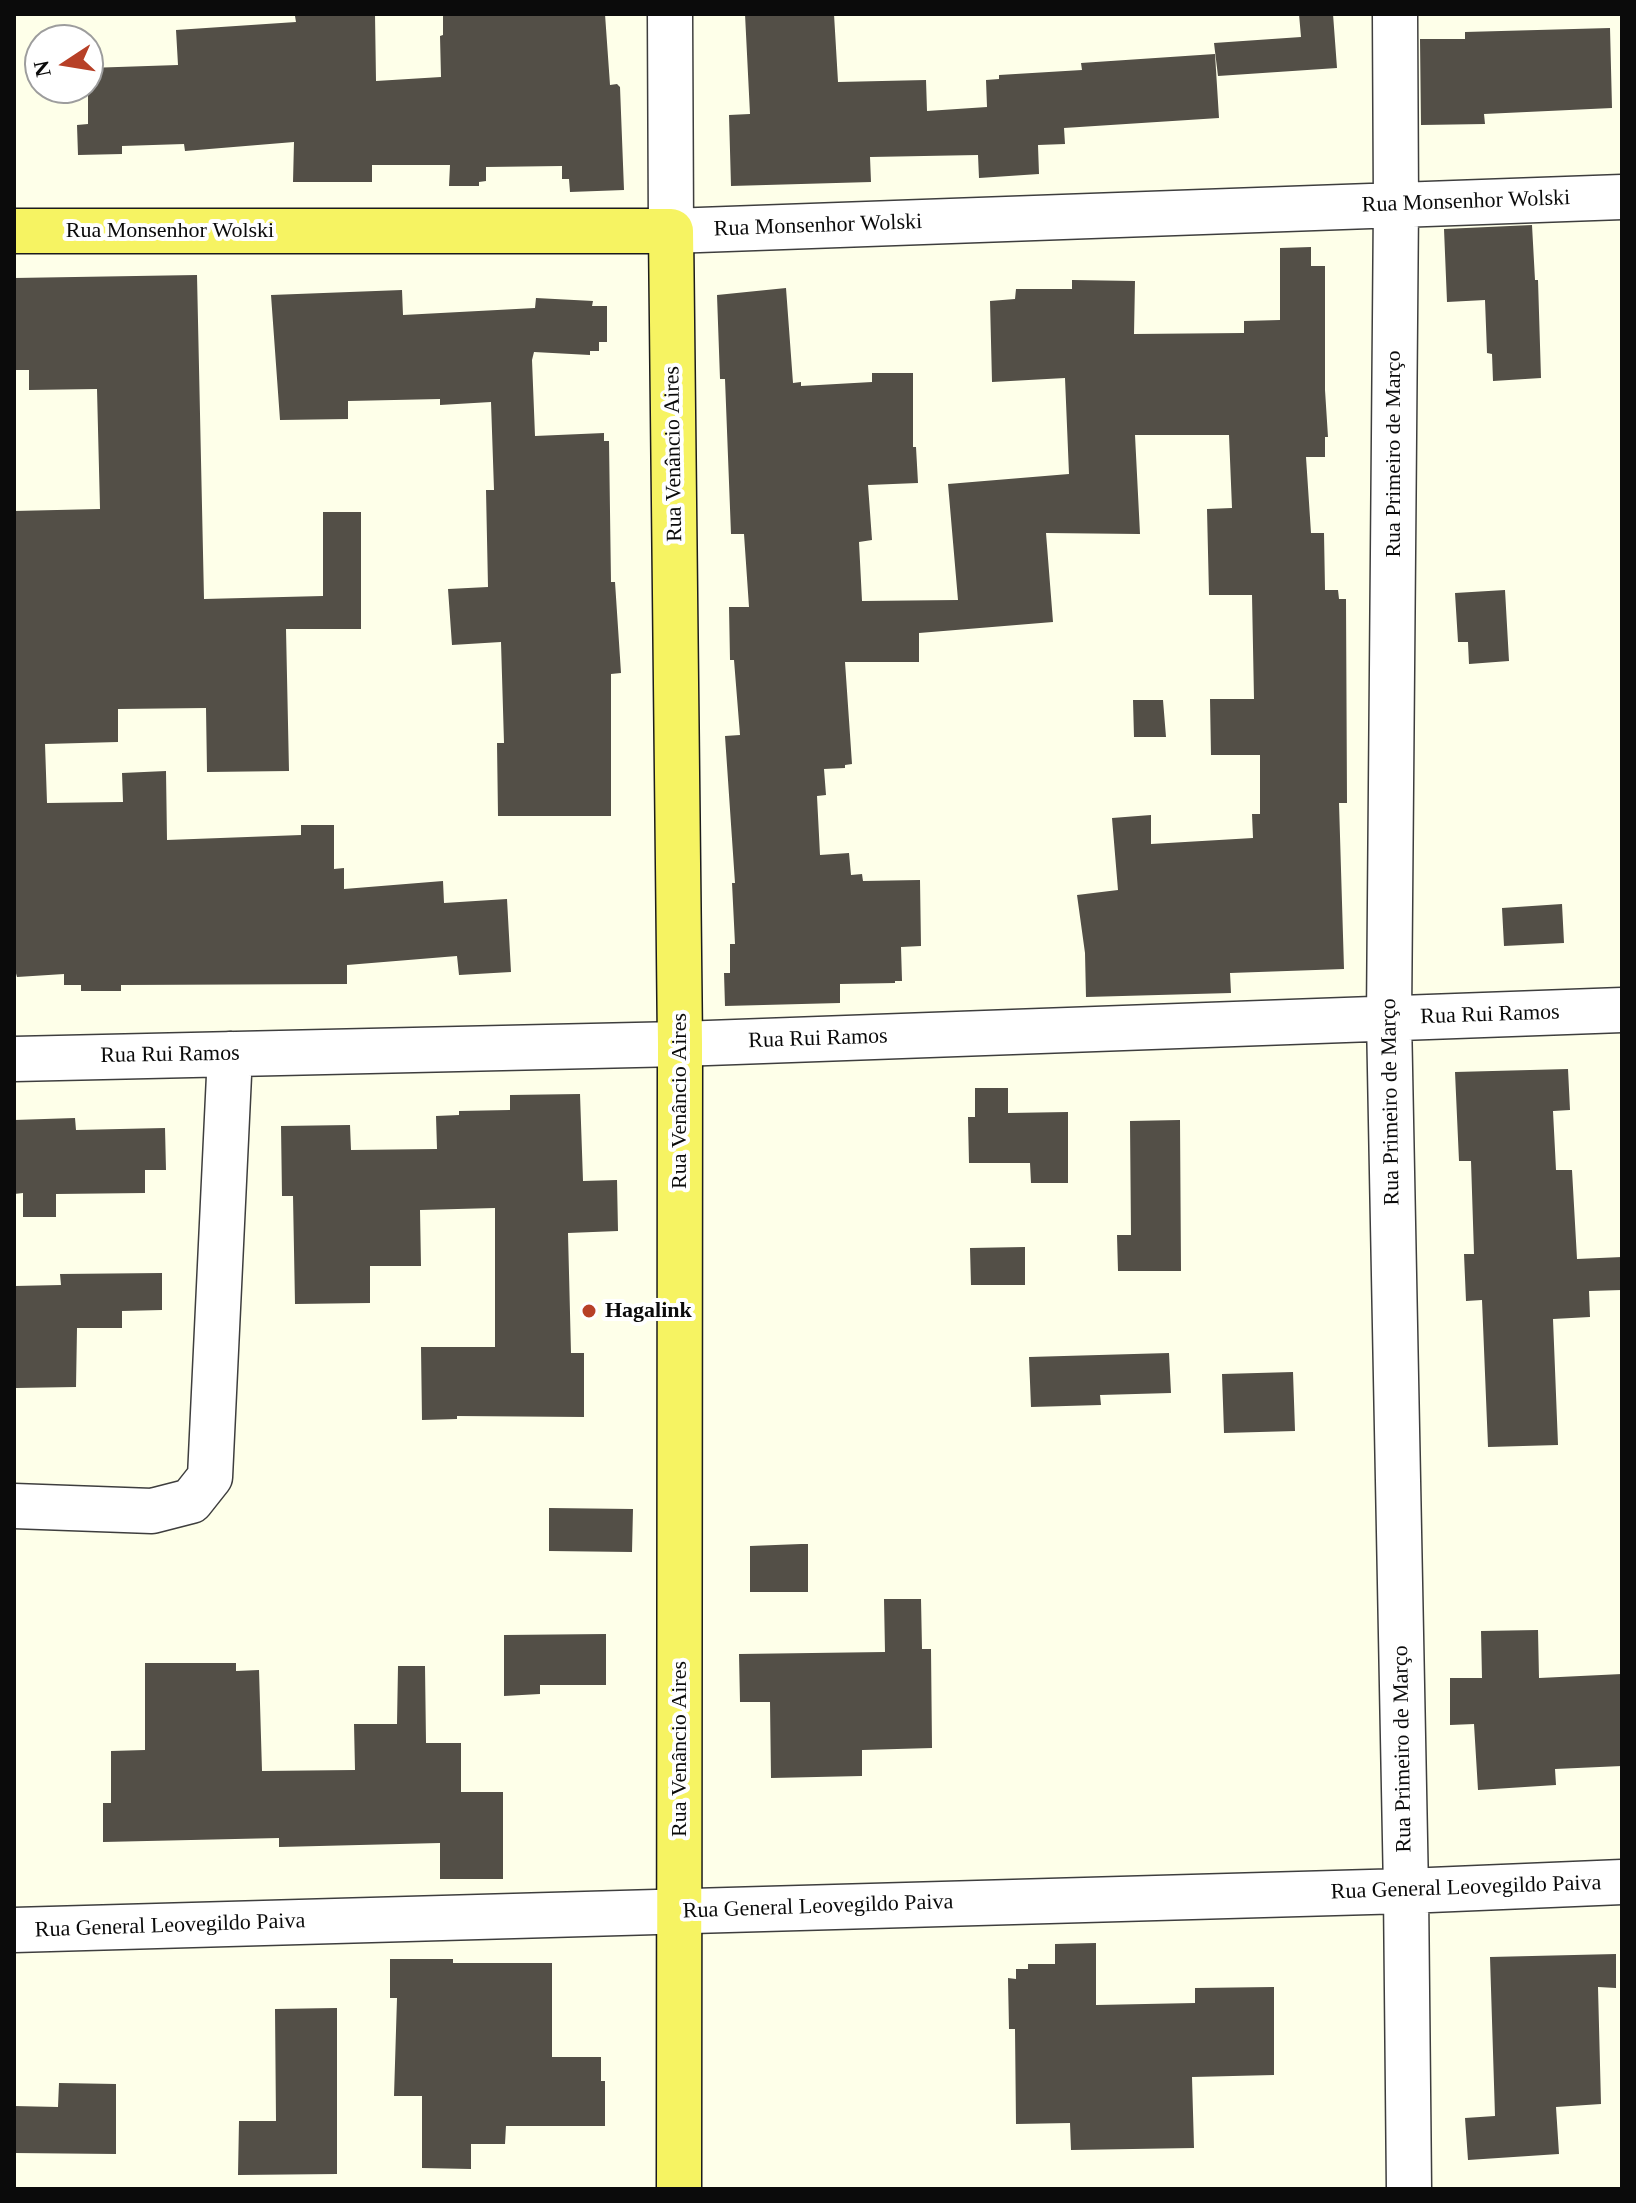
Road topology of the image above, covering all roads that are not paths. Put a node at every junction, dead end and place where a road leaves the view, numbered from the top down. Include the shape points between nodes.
1 (670, 14) edge
2 (1395, 14) edge
3 (1622, 197) edge
4 (1396, 204) junction
5 (14, 231) edge
6 (671, 231) junction
7 (1622, 1010) edge
8 (1389, 1018) junction
9 (680, 1044) junction
10 (230, 1054) junction
11 (14, 1059) edge
12 (14, 1506) edge
13 (1622, 1882) edge
14 (1406, 1891) junction
15 (680, 1911) junction
16 (14, 1930) edge
17 (679, 2189) edge
18 (1409, 2189) edge

1 - 6 street, Rua Venâncio Aires
2 - 4 street, Rua Primeiro de Março
3 - 4 street, Rua Monsenhor Wolski
4 - 6 street, Rua Monsenhor Wolski
4 - 8 street, Rua Primeiro de Março
5 - 6 main road, Rua Monsenhor Wolski
6 - 9 main road, Rua Venâncio Aires
7 - 8 street, Rua Rui Ramos
8 - 9 street, Rua Rui Ramos
8 - 14 street, Rua Primeiro de Março
9 - 10 street, Rua Rui Ramos
9 - 15 main road, Rua Venâncio Aires
10 - 11 street, Rua Rui Ramos
10 - 12 street via 210,1477 191,1501 152,1511
13 - 14 street, Rua General Leovegildo Paiva
14 - 15 street, Rua General Leovegildo Paiva
14 - 18 street, Rua Primeiro de Março
15 - 16 street, Rua General Leovegildo Paiva
15 - 17 main road, Rua Venâncio Aires

